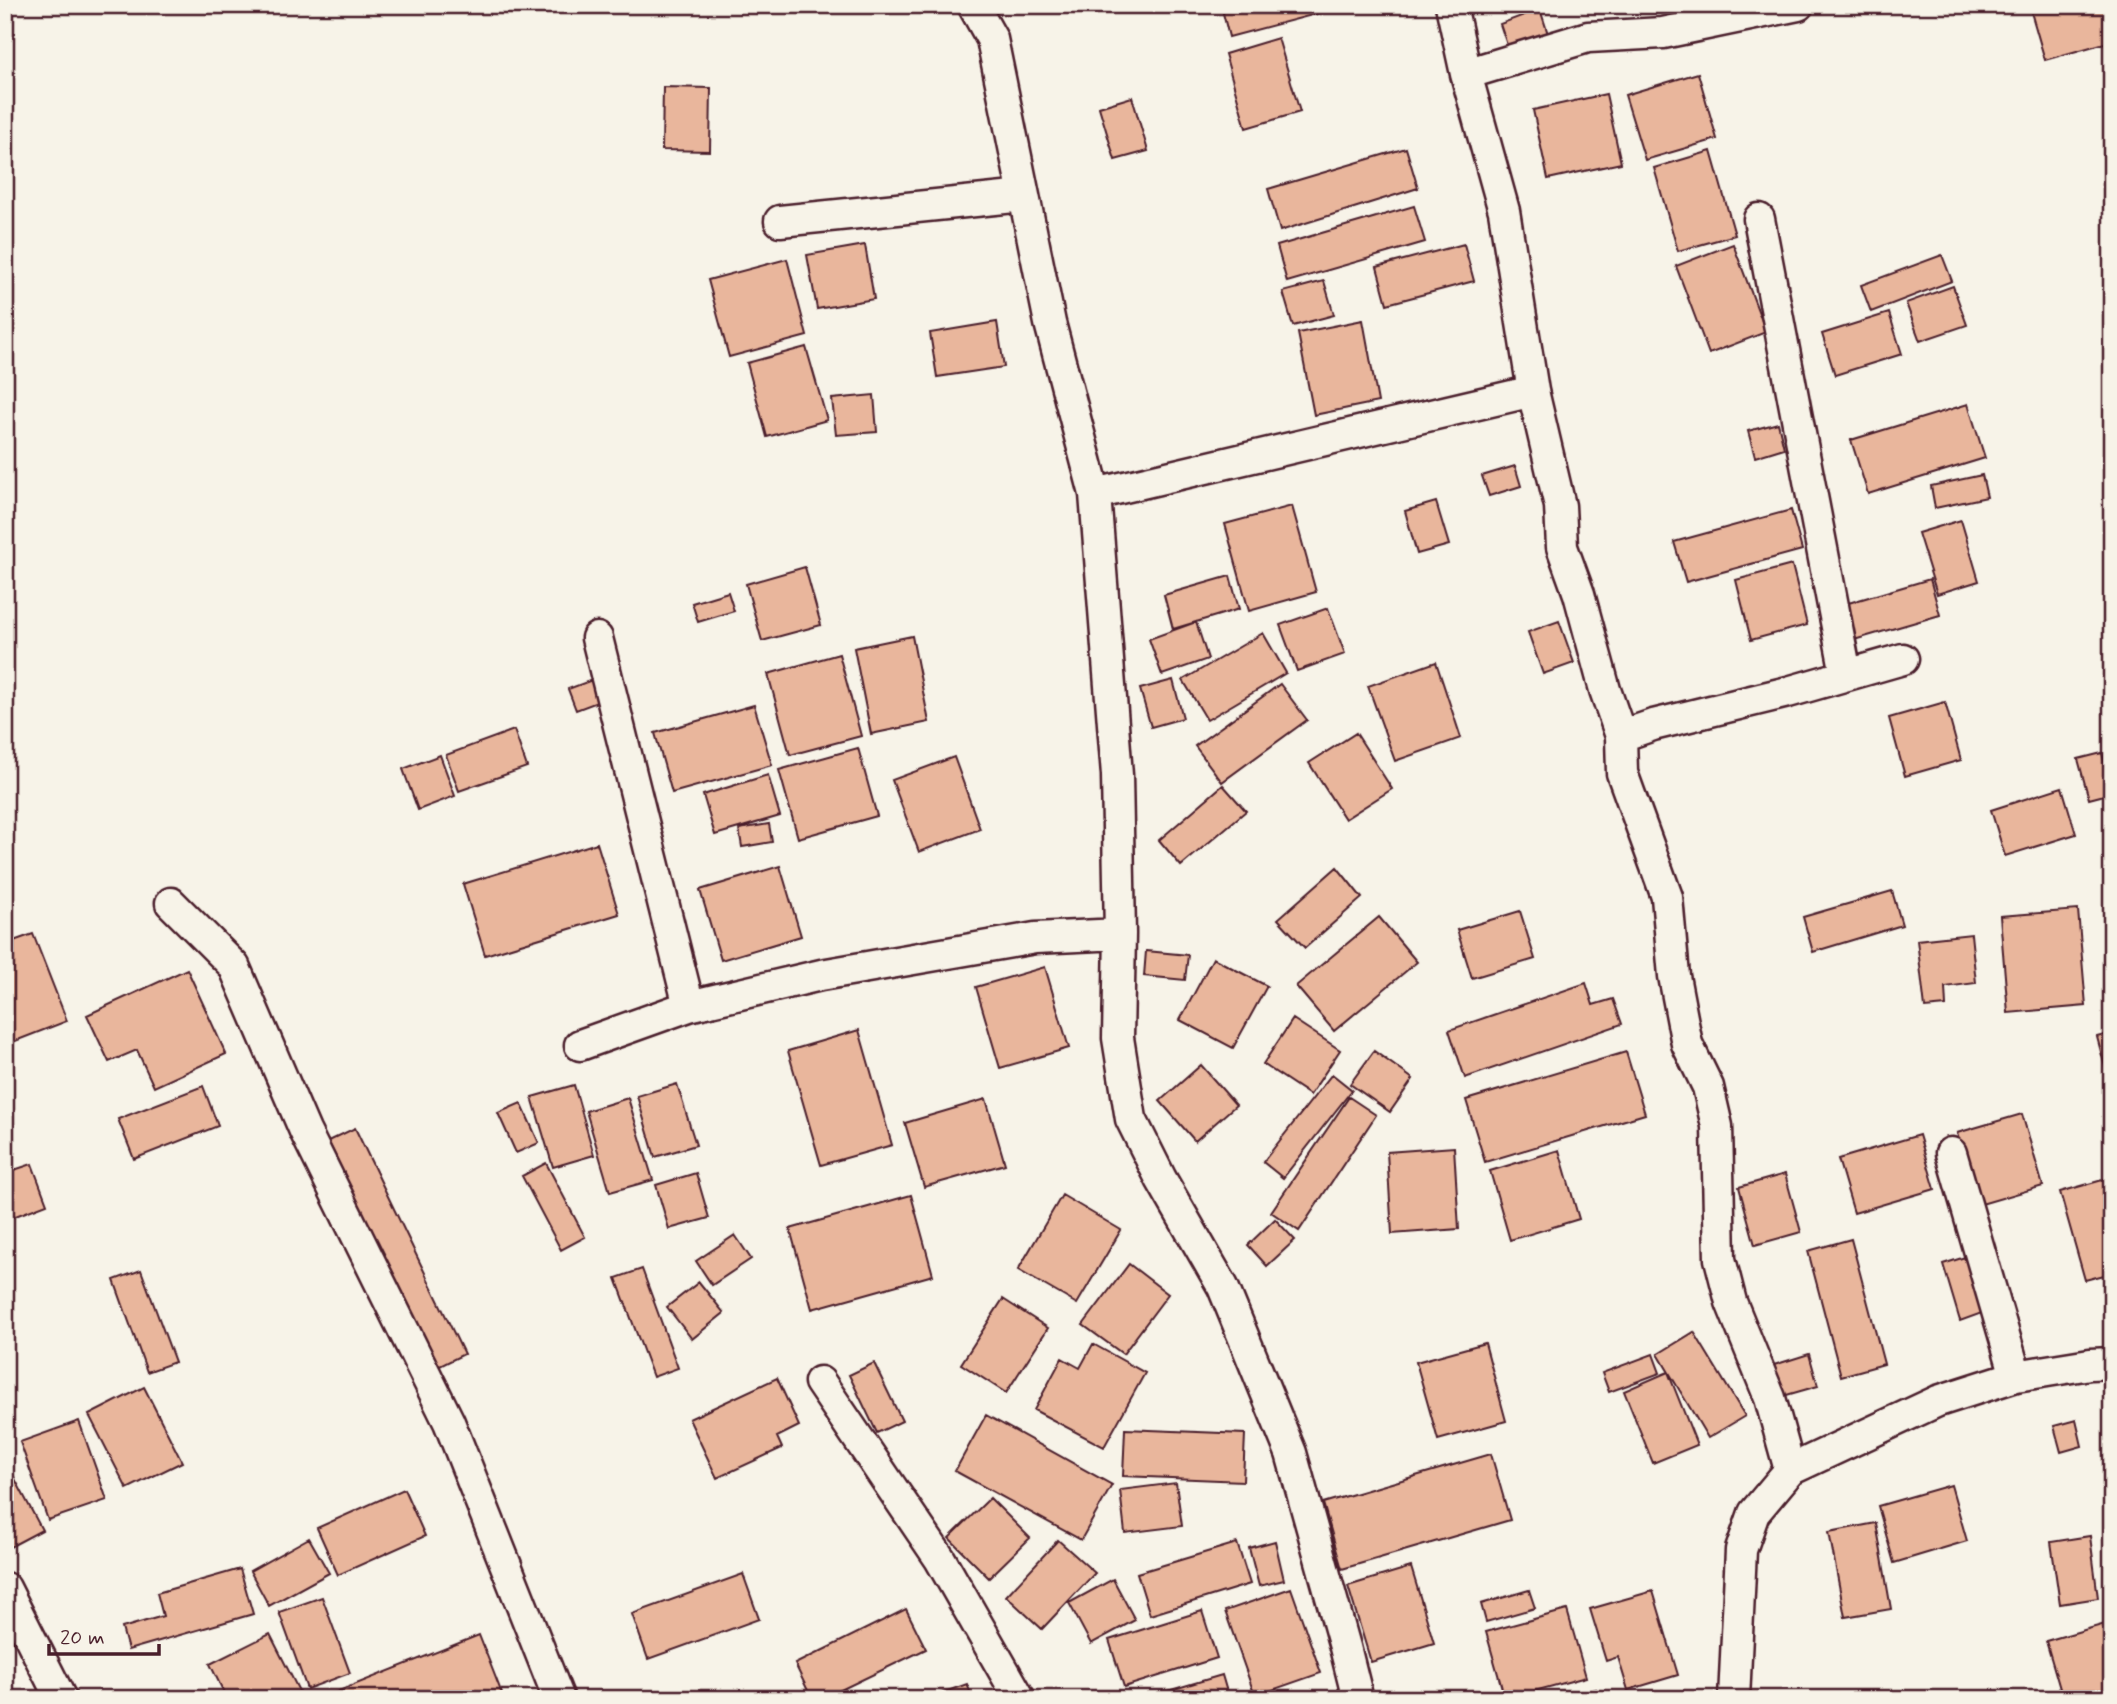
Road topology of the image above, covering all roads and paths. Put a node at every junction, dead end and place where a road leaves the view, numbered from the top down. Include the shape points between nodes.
1 (973, 5) edge
2 (1451, 5) edge
3 (1798, 5) edge
4 (1466, 74) junction
5 (1024, 197) junction
6 (1759, 219) dead end
7 (780, 221) dead end
8 (1533, 391) junction
9 (1095, 494) junction
10 (597, 638) dead end
11 (1903, 659) dead end
12 (1846, 674) junction
13 (1621, 736) junction
14 (172, 903) dead end
15 (1120, 934) junction
16 (689, 1006) junction
17 (580, 1045) dead end
18 (1951, 1153) dead end
19 (2112, 1363) edge
20 (2016, 1376) junction
21 (820, 1382) dead end
22 (1790, 1470) junction
23 (5, 1588) edge
24 (61, 1699) edge
25 (559, 1699) edge
26 (1020, 1699) edge
27 (1358, 1699) edge
28 (1734, 1699) edge

1 - 5 street via 992,38
2 - 4 street
3 - 4 street via 1663,33 1588,37
4 - 8 street via 1504,211
5 - 7 street
5 - 9 street via 1049,323
6 - 12 street
8 - 9 street
8 - 13 street via 1560,506 1562,547
9 - 15 street via 1117,775
10 - 16 street
11 - 12 street
12 - 13 street
13 - 22 street via 1622,773 1667,897 1674,976 1687,1044 1708,1087 1717,1126 1720,1259 1731,1302 1770,1398
14 - 25 street via 234,966 305,1131 449,1422
15 - 16 street via 1035,938 821,975
15 - 27 street via 1118,1038 1131,1119 1223,1287 1291,1453
16 - 17 street
18 - 20 street
19 - 20 street
20 - 22 street via 1938,1401
21 - 26 street via 940,1559
22 - 28 street via 1754,1513 1741,1550
23 - 24 street

